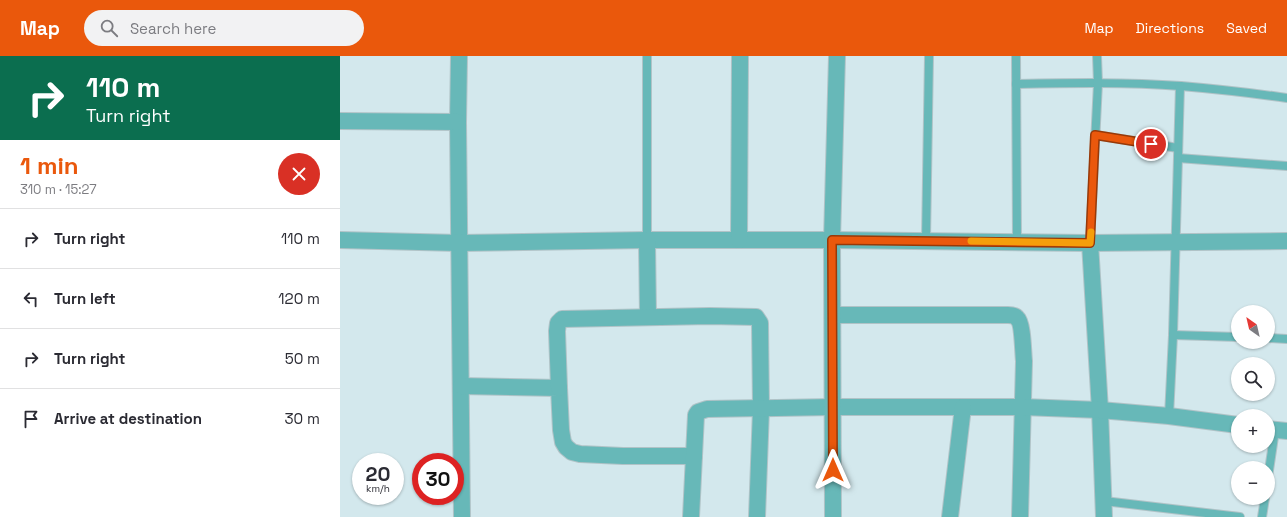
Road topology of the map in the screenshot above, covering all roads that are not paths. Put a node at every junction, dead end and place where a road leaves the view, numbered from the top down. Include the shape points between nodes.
1 (459, 56) edge
2 (647, 56) edge
3 (740, 56) edge
4 (837, 56) edge
5 (929, 56) edge
6 (1016, 56) edge
7 (1097, 56) edge
8 (1098, 83) junction
9 (1016, 84) junction
10 (1180, 86) junction
11 (1287, 98) edge
12 (340, 121) edge
13 (458, 122) junction
14 (1095, 135) junction
15 (1178, 148) junction
16 (1178, 158) junction
17 (1287, 166) edge
18 (340, 240) edge
19 (646, 240) junction
20 (739, 240) junction
21 (832, 240) junction
22 (926, 240) junction
23 (1176, 241) junction
24 (1287, 241) edge
25 (1017, 242) junction
26 (460, 243) junction
27 (1090, 243) junction
28 (833, 315) junction
29 (648, 317) junction
30 (1173, 335) junction
31 (1231, 337) edge
32 (1275, 338) edge
33 (1287, 339) edge
34 (461, 386) junction
35 (559, 388) junction
36 (833, 407) junction
37 (963, 407) junction
38 (1023, 407) junction
39 (761, 409) junction
40 (1100, 410) junction
41 (1169, 416) junction
42 (1231, 424) edge
43 (1277, 430) edge
44 (694, 456) junction
45 (1271, 461) edge
46 (1264, 505) edge
47 (1104, 509) edge
48 (462, 517) edge
49 (691, 517) edge
50 (757, 517) edge
51 (832, 517) edge
52 (950, 517) edge
53 (1020, 517) edge
54 (1240, 517) edge
55 (1262, 517) edge

1 - 13 street
2 - 19 lane
3 - 20 street
4 - 21 street
5 - 22 lane
6 - 9 lane
7 - 8 lane
8 - 9 lane
8 - 10 lane
8 - 14 lane
9 - 25 lane
10 - 11 lane
10 - 15 lane
12 - 13 street
13 - 26 street
14 - 15 lane
14 - 27 lane
15 - 16 lane
16 - 17 lane
16 - 23 lane
18 - 26 street
19 - 20 street
19 - 26 street
19 - 29 street
20 - 21 street
21 - 22 street
21 - 28 street
22 - 25 street
23 - 24 street
23 - 27 street
23 - 30 lane
25 - 27 street
26 - 34 street
27 - 40 street
28 - 36 street
28 - 38 street via 1017,317 1023,343
29 - 35 street via 562,319 558,323 557,331
29 - 39 street via 757,318 760,323
30 - 31 lane
30 - 41 lane
32 - 33 lane
34 - 35 street
34 - 48 street
35 - 44 street via 563,442 572,452 623,456
36 - 37 street
36 - 39 street
36 - 51 street
37 - 38 street
37 - 52 street
38 - 40 street
38 - 53 street
39 - 44 street via 707,409 698,412
39 - 50 street
40 - 41 street
40 - 47 street
41 - 42 street
43 - 45 lane
44 - 49 street
46 - 55 lane
47 - 54 lane

